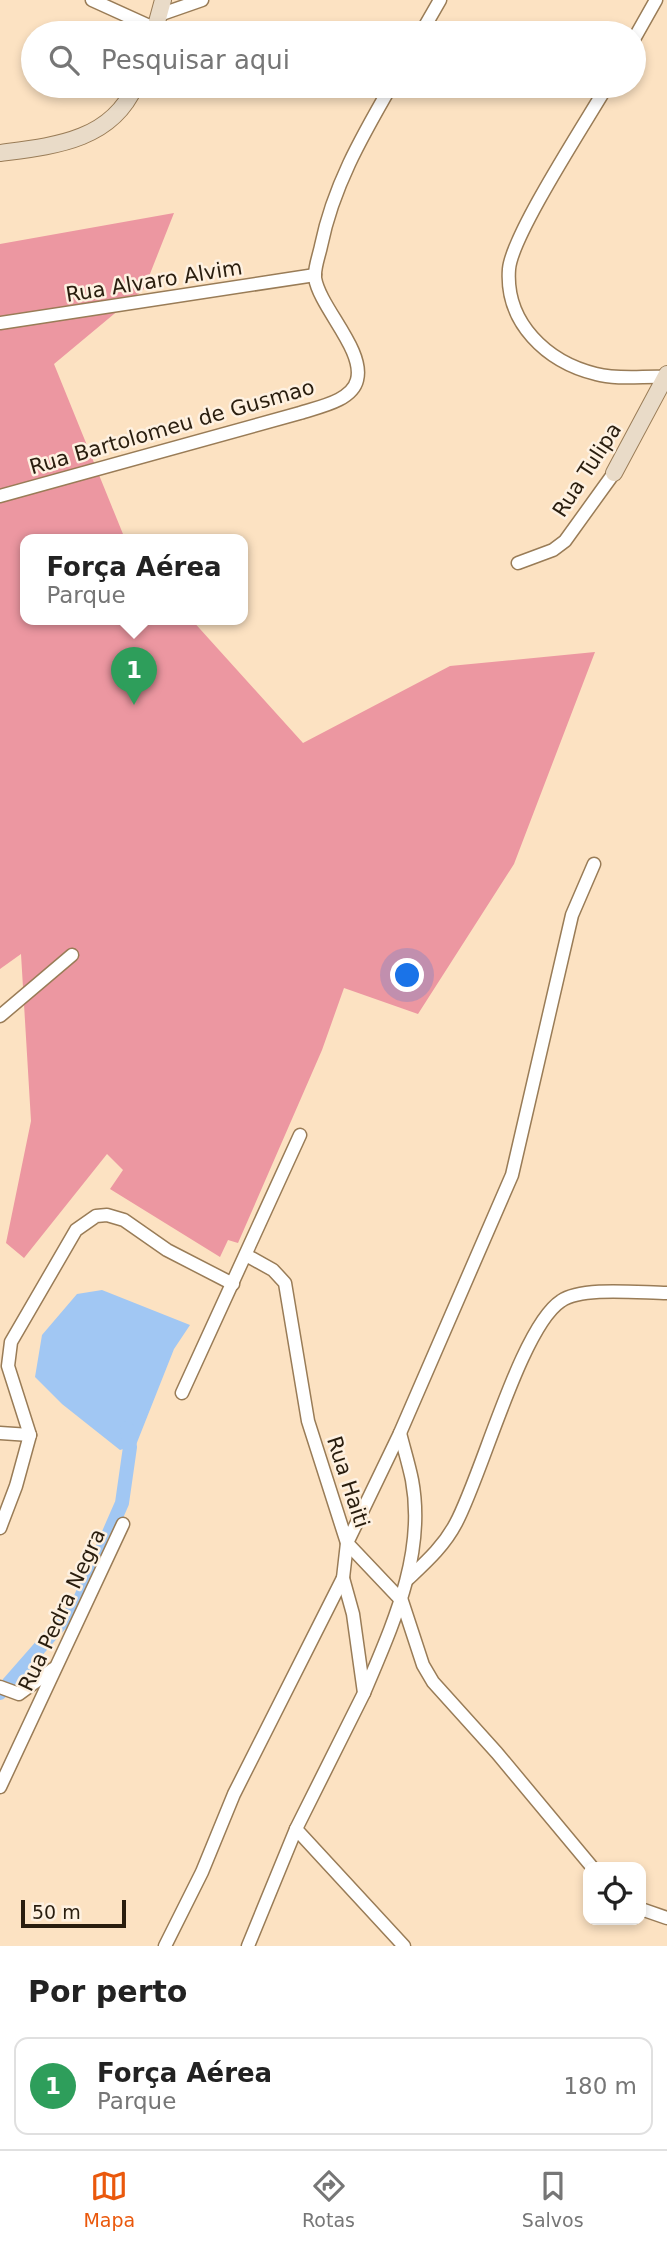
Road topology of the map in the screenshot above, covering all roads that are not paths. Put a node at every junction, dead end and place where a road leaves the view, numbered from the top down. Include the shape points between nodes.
1 (92, 0) edge
2 (202, 0) edge
3 (440, 0) edge
4 (659, 1) edge
5 (158, 19) edge
6 (428, 21) edge
7 (646, 21) edge
8 (128, 98) edge
9 (384, 98) edge
10 (600, 98) edge
11 (0, 153) edge
12 (314, 275) junction
13 (0, 323) edge
14 (666, 375) edge
15 (614, 473) joint
16 (0, 496) edge
17 (518, 563) dead end
18 (594, 864) dead end
19 (72, 955) dead end
20 (0, 1016) edge
21 (300, 1135) dead end
22 (246, 1255) junction
23 (233, 1284) junction
24 (667, 1293) edge
25 (182, 1393) dead end
26 (0, 1433) edge
27 (400, 1433) junction
28 (30, 1434) junction
29 (123, 1524) dead end
30 (0, 1528) edge
31 (348, 1543) junction
32 (343, 1578) junction
33 (408, 1579) junction
34 (402, 1601) junction
35 (55, 1668) junction
36 (6, 1689) edge
37 (364, 1693) junction
38 (0, 1787) edge
39 (296, 1829) junction
40 (589, 1862) edge
41 (646, 1911) edge
42 (667, 1918) edge
43 (165, 1946) edge
44 (248, 1946) edge
45 (404, 1946) edge

1 - 5 street
2 - 5 street
3 - 6 street
4 - 7 street
8 - 11 main road via 99,130 50,147
9 - 12 street via 347,164
10 - 14 street via 523,231 509,268 513,303 529,338 557,359 597,375
12 - 13 street, Rua Alvaro Alvim
12 - 16 street, Rua Bartolomeu de Gusmao via 359,371 357,383 345,396 300,413
14 - 15 main road, Rua Tulipa
15 - 17 street, Rua Tulipa via 565,541
18 - 27 street via 572,915 512,1175
19 - 20 street
21 - 22 street
22 - 23 street
22 - 31 street, Rua Haiti via 273,1270 285,1283 309,1421
23 - 25 street
23 - 28 street via 167,1250 124,1220 107,1215 88,1220 69,1241 11,1342 8,1366
24 - 33 street via 588,1293 562,1300 539,1327 513,1381 457,1522 441,1548
26 - 28 street
27 - 31 street
27 - 33 street via 414,1505
28 - 30 street
29 - 35 street, Rua Pedra Negra
31 - 32 street
31 - 34 street, Rua Haiti
32 - 37 street
32 - 43 street via 234,1794
33 - 34 street
34 - 37 street
34 - 40 street, Rua Haiti via 433,1682
35 - 36 street via 19,1694
35 - 38 street, Rua Pedra Negra
37 - 39 street
39 - 44 street
39 - 45 street
41 - 42 street

